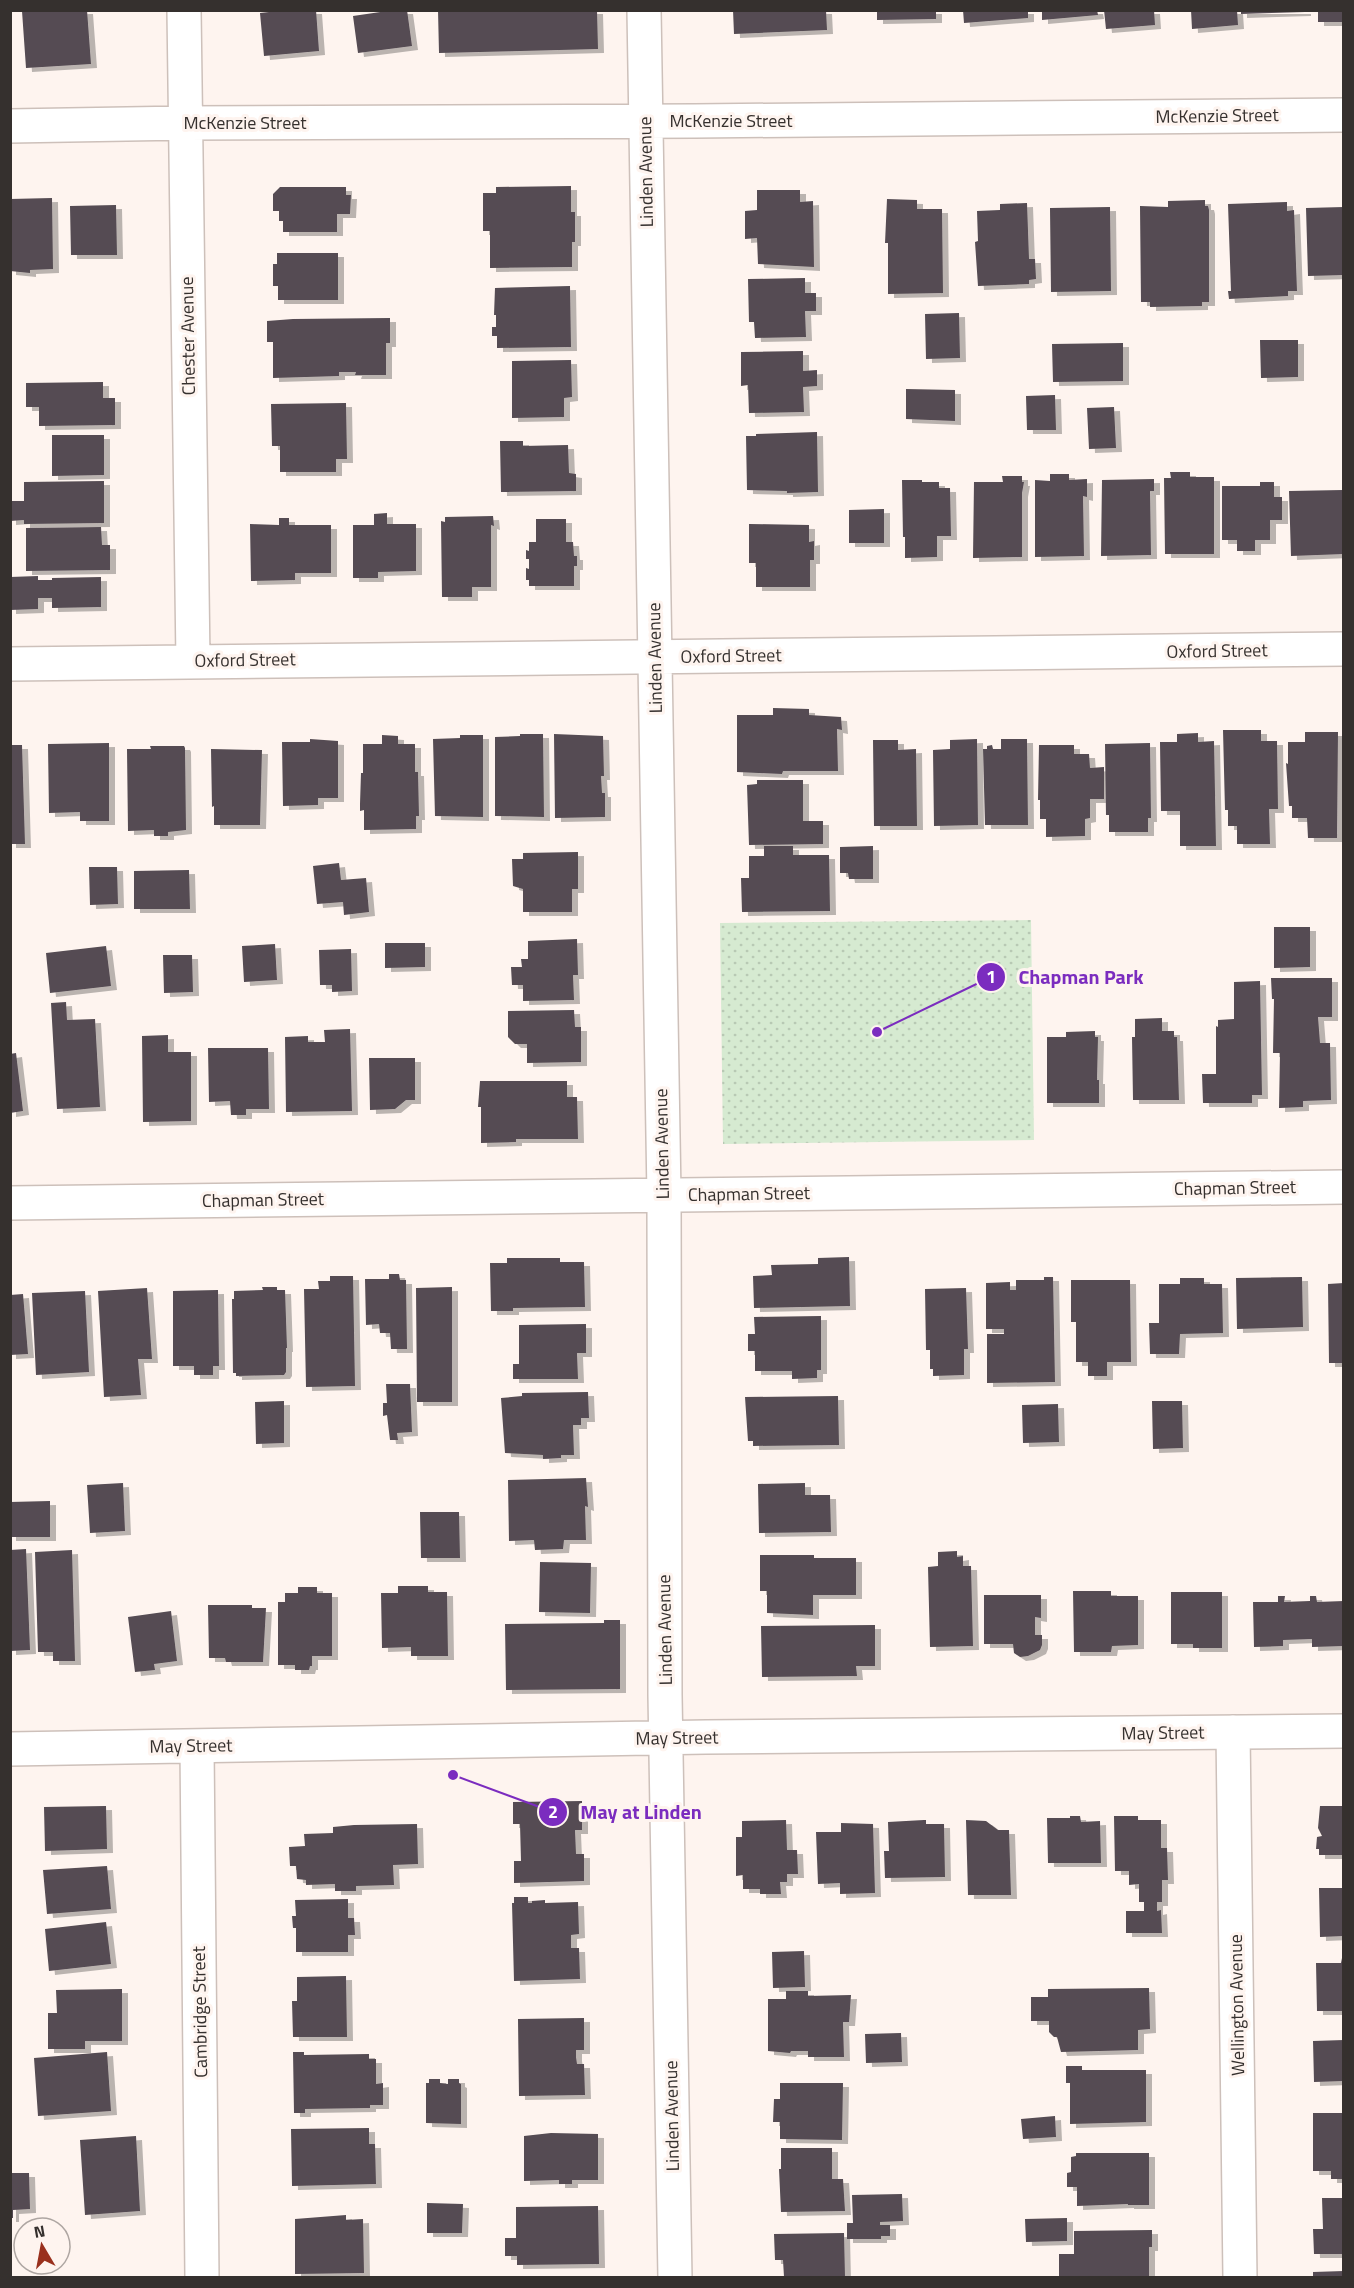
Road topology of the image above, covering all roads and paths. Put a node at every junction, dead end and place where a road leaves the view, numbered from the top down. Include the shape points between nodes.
1 (184, 10) edge
2 (644, 10) edge
3 (1344, 115) edge
4 (645, 121) junction
5 (185, 123) junction
6 (10, 126) edge
7 (1344, 650) edge
8 (655, 657) junction
9 (193, 661) junction
10 (10, 664) edge
11 (1344, 1187) edge
12 (664, 1195) junction
13 (10, 1203) edge
14 (1344, 1731) edge
15 (1233, 1732) junction
16 (666, 1738) junction
17 (197, 1746) junction
18 (10, 1749) edge
19 (202, 2277) edge
20 (675, 2277) edge
21 (1240, 2277) edge

1 - 5 street, Chester Avenue
2 - 4 street, Linden Avenue
3 - 4 street, McKenzie Street
4 - 5 street, McKenzie Street
4 - 8 street, Linden Avenue
5 - 6 street, McKenzie Street
5 - 9 street, Chester Avenue
7 - 8 street, Oxford Street
8 - 9 street, Oxford Street
8 - 12 street, Linden Avenue
9 - 10 street, Oxford Street
11 - 12 street, Chapman Street
12 - 13 street, Chapman Street
12 - 16 street, Linden Avenue
14 - 15 street, May Street
15 - 16 street, May Street
15 - 21 street, Wellington Avenue
16 - 17 street, May Street
16 - 20 street, Linden Avenue
17 - 18 street, May Street
17 - 19 street, Cambridge Street

